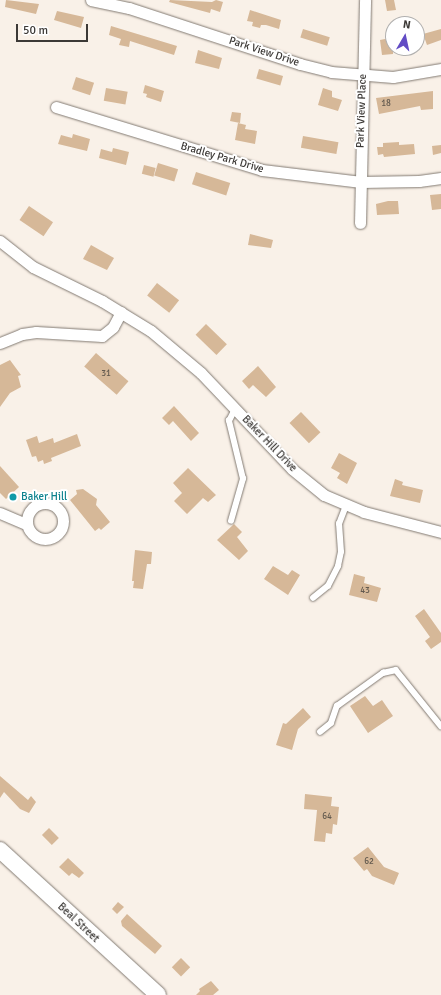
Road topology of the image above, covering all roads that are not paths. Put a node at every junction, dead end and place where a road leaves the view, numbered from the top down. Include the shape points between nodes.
1 (91, 0) edge
2 (366, 0) edge
3 (441, 69) edge
4 (364, 76) junction
5 (56, 107) dead end
6 (441, 178) edge
7 (361, 182) junction
8 (360, 223) dead end
9 (0, 241) edge
10 (122, 312) junction
11 (0, 343) edge
12 (235, 408) junction
13 (346, 506) junction
14 (0, 513) edge
15 (231, 521) dead end
16 (26, 524) dead end
17 (441, 532) edge
18 (313, 598) dead end
19 (441, 726) edge
20 (320, 732) dead end
21 (0, 850) edge
22 (158, 995) edge

1 - 4 street, Park View Drive via 129,8 300,64
2 - 4 street, Park View Place
3 - 4 street, Park View Drive via 393,77
4 - 7 street, Park View Place
5 - 7 street, Bradley Park Drive via 233,163 295,176
6 - 7 street, Bradley Park Drive via 412,182
7 - 8 street, Park View Place
9 - 10 street, Baker Hill Drive via 33,266
10 - 11 street via 113,327 102,336 36,332 22,334
10 - 12 street, Baker Hill Drive via 173,348
12 - 13 street, Baker Hill Drive via 306,482
12 - 15 lane via 228,421 243,479
13 - 17 street, Baker Hill Drive
13 - 18 lane via 339,524 341,552 338,566 328,586
14 - 16 street
19 - 20 lane via 396,670 382,673 337,706 331,722
21 - 22 street, Beal Street

